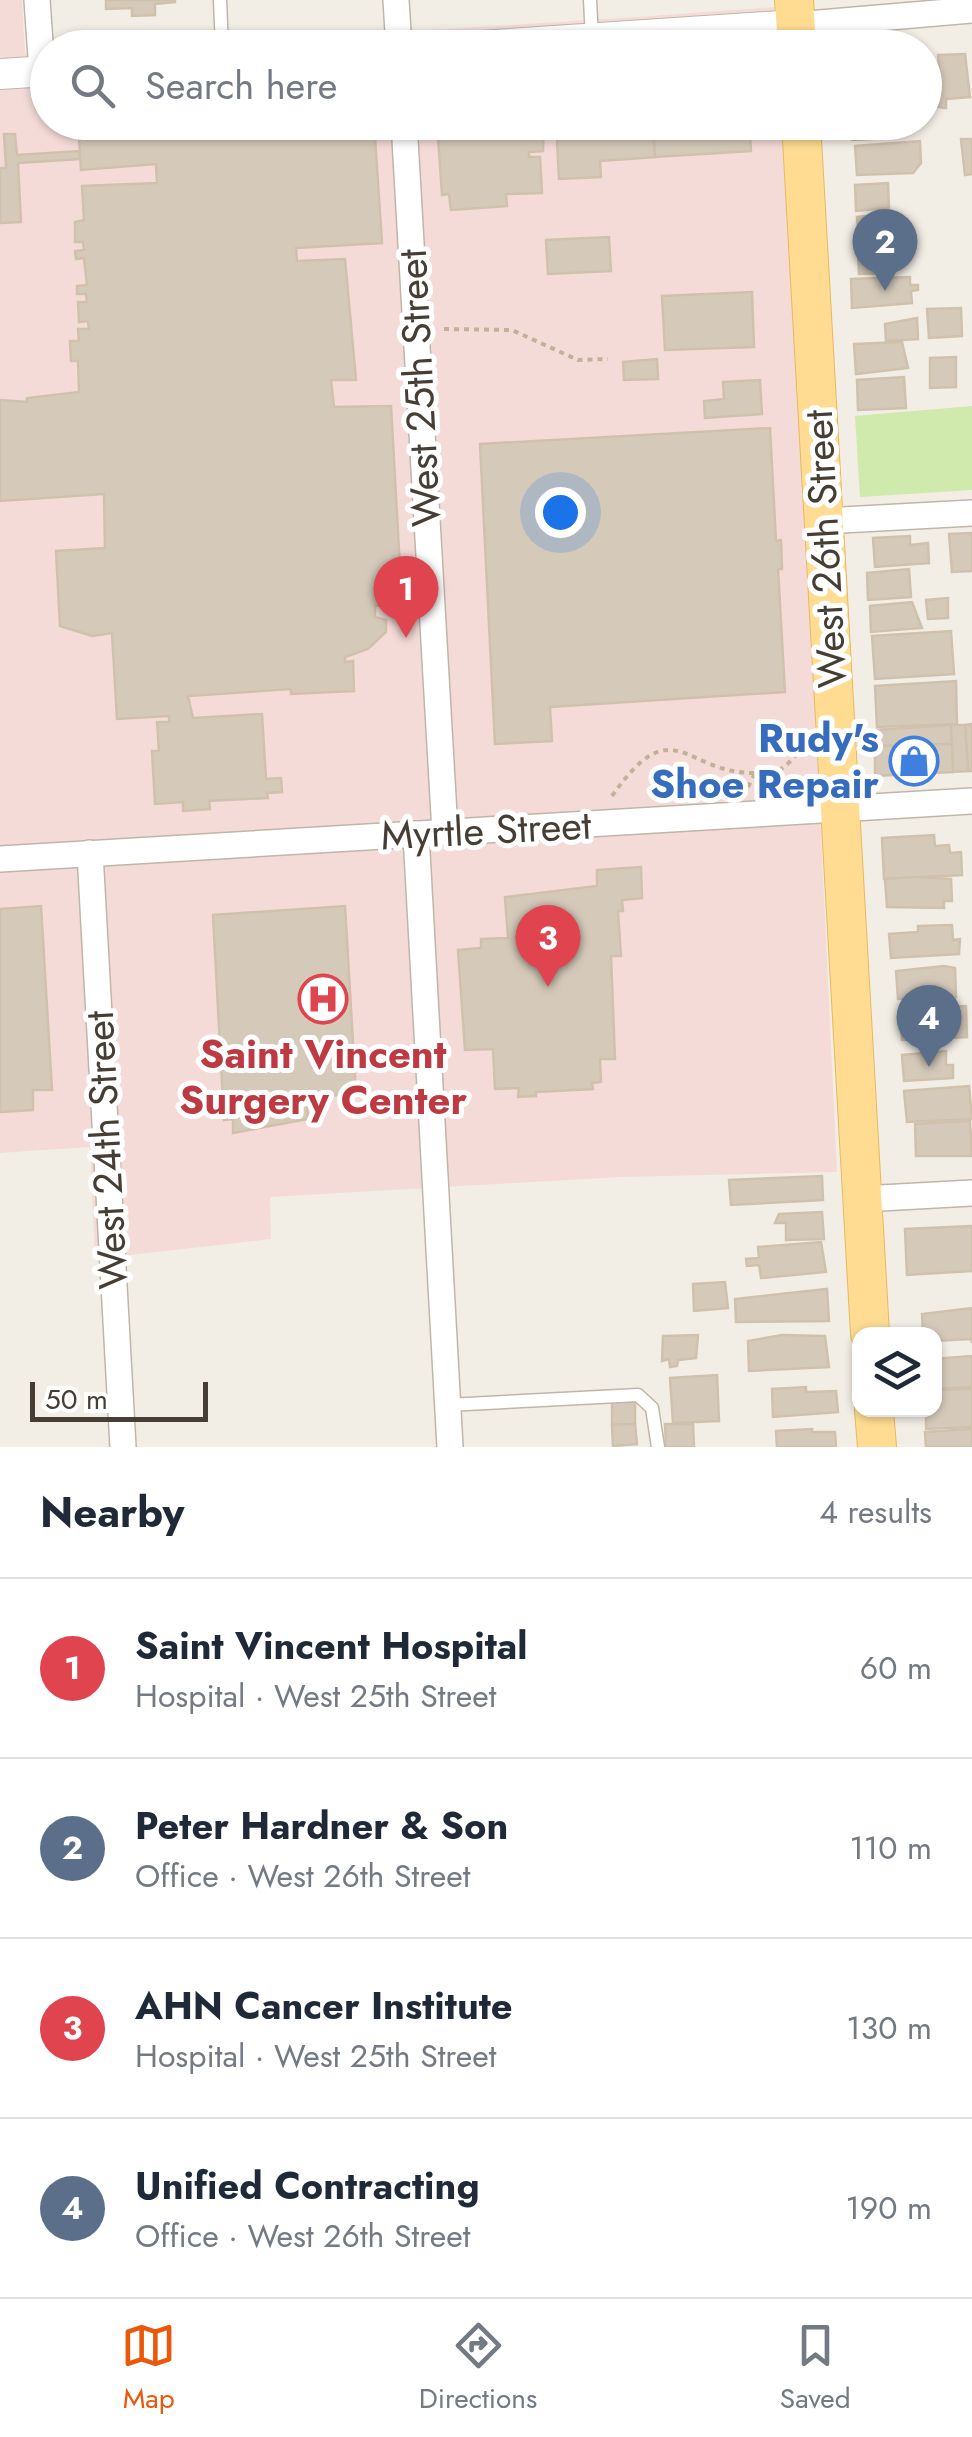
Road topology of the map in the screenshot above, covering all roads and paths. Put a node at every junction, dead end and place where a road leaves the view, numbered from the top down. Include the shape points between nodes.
1 (37, 0) edge
2 (220, 0) edge
3 (396, 0) edge
4 (590, 0) edge
5 (972, 10) edge
6 (796, 24) edge
7 (40, 30) edge
8 (221, 30) edge
9 (398, 30) edge
10 (592, 30) edge
11 (714, 30) edge
12 (30, 72) edge
13 (0, 74) edge
14 (405, 140) edge
15 (802, 140) edge
16 (444, 329) dead end
17 (608, 358) dead end
18 (972, 514) edge
19 (824, 521) junction
20 (806, 742) dead end
21 (755, 774) junction
22 (748, 787) dead end
23 (612, 796) dead end
24 (972, 801) edge
25 (840, 809) junction
26 (445, 832) junction
27 (416, 834) junction
28 (90, 853) junction
29 (0, 858) edge
30 (972, 1193) edge
31 (862, 1199) junction
32 (870, 1327) edge
33 (448, 1405) junction
34 (874, 1417) edge
35 (123, 1447) edge
36 (450, 1447) edge
37 (658, 1447) edge
38 (876, 1447) edge

1 - 7 street
2 - 8 lane
3 - 9 street
4 - 10 lane
5 - 6 street
6 - 11 street
12 - 13 street
14 - 26 street, West 25th Street
15 - 19 main road, West 26th Street
16 - 17 path via 512,330 578,360
18 - 19 street
19 - 25 main road, West 26th Street
20 - 21 path via 783,768
21 - 22 path
21 - 23 path via 731,772 688,751 664,751 644,758
24 - 25 street, Myrtle Street
25 - 26 street, Myrtle Street
25 - 31 main road, West 26th Street
26 - 27 street, Myrtle Street
27 - 28 street, Myrtle Street
27 - 33 street
28 - 29 street, Myrtle Street
28 - 35 street, West 24th Street
30 - 31 street
31 - 32 main road, West 26th Street
33 - 36 street
33 - 37 lane via 638,1395 652,1408
34 - 38 main road

